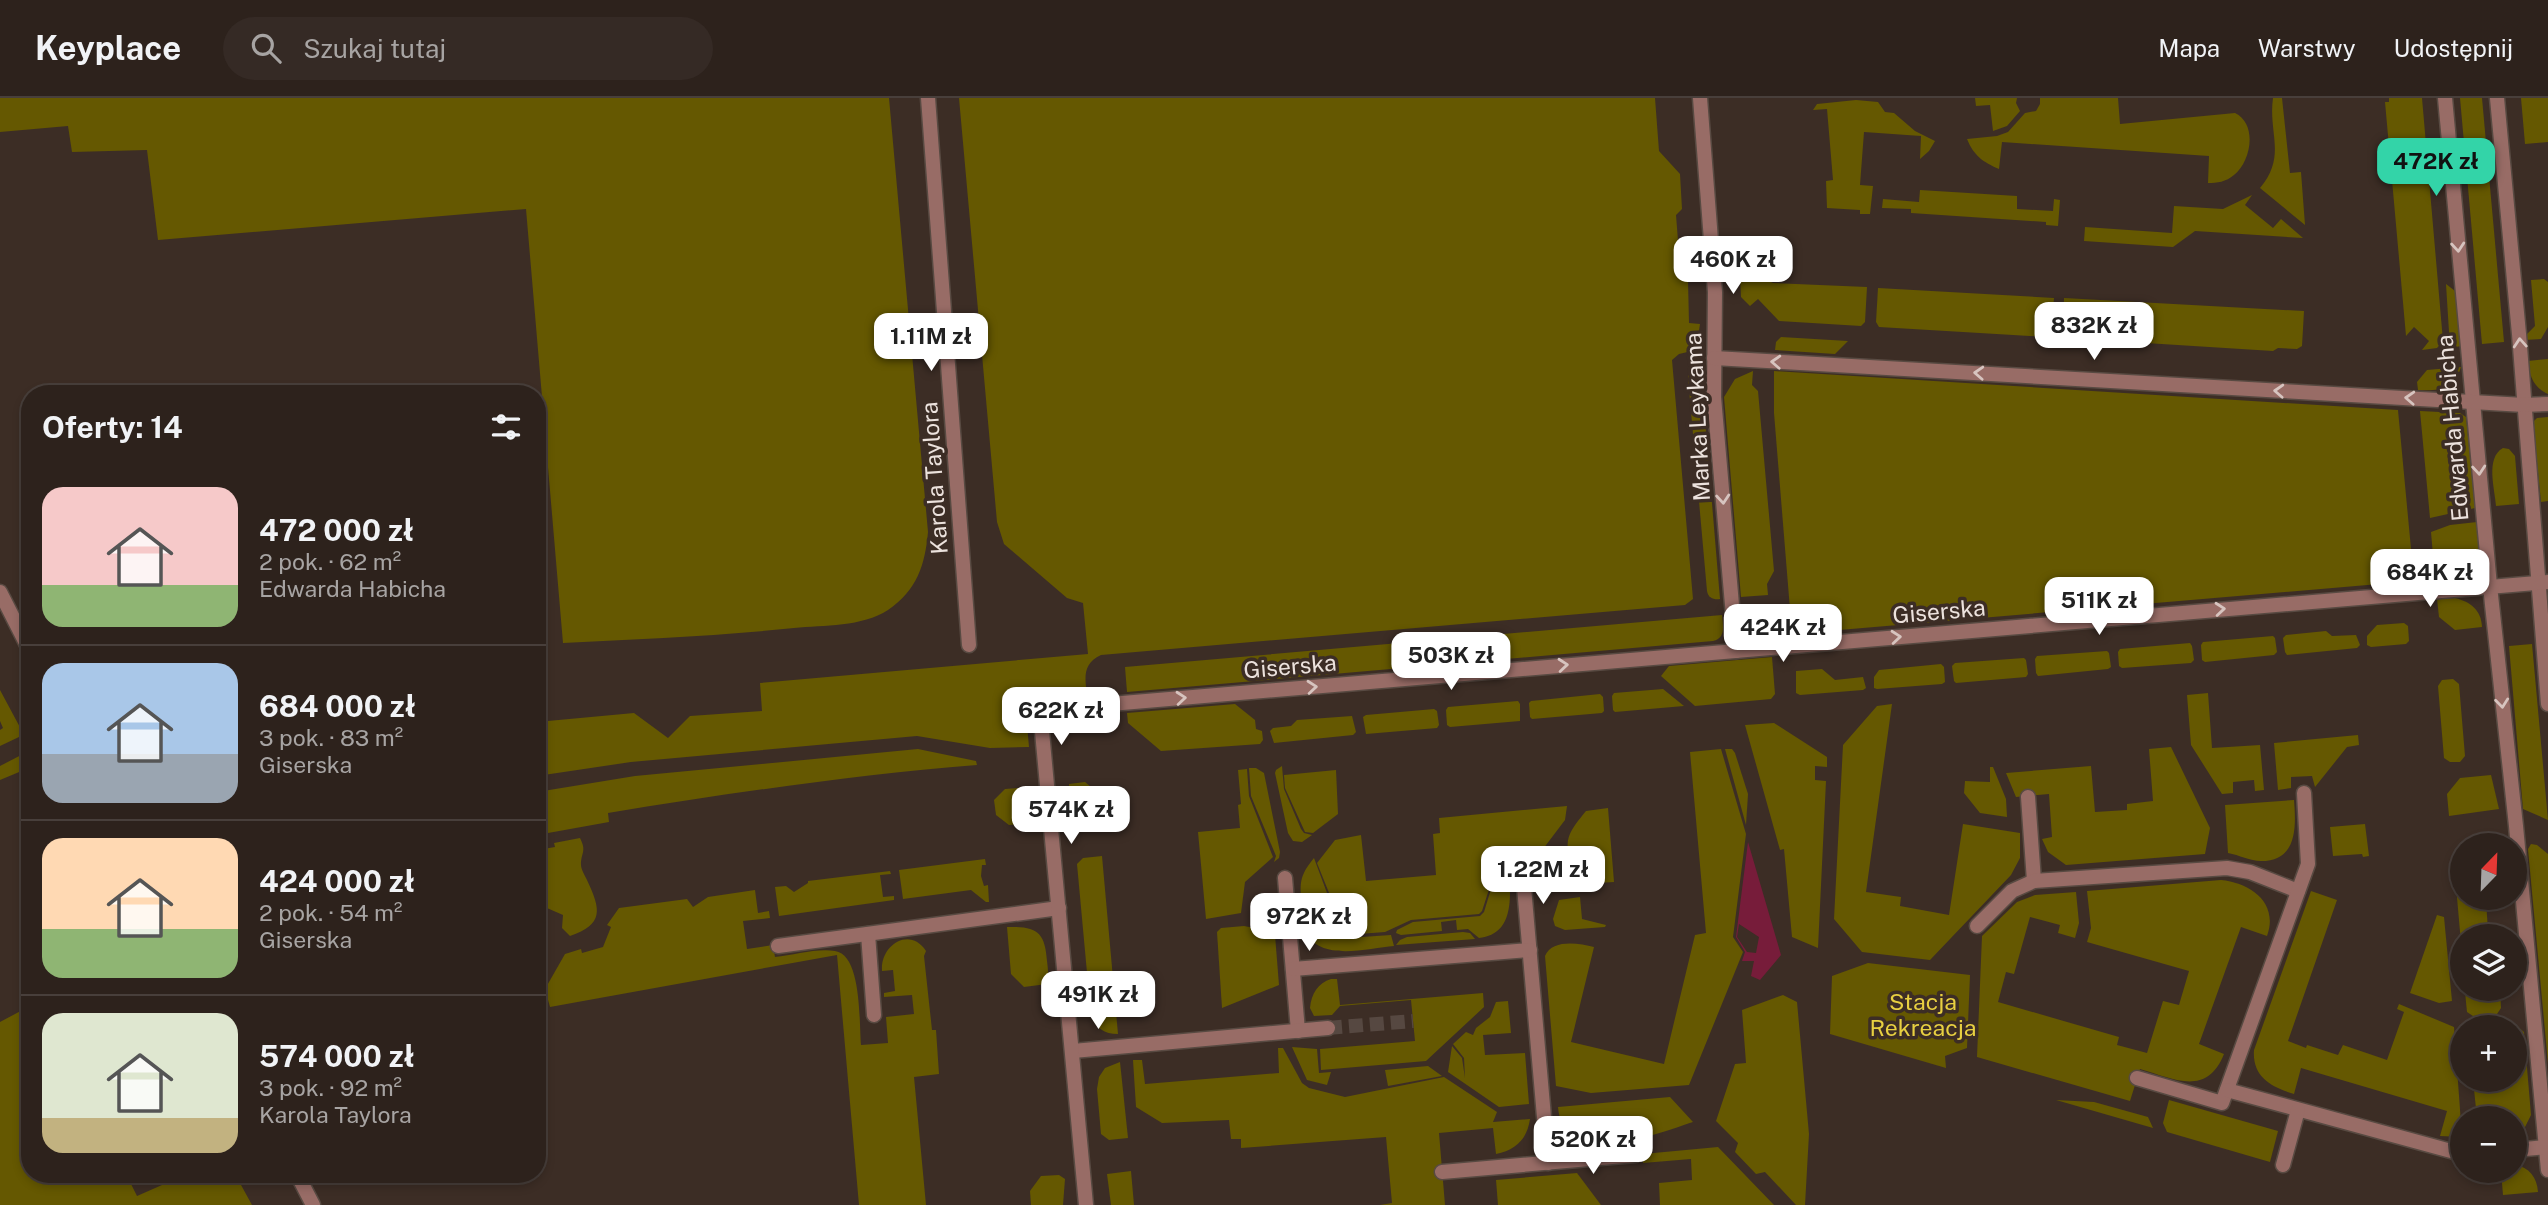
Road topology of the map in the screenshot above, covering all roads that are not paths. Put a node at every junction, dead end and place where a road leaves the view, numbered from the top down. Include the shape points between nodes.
1 (928, 98) edge
2 (1700, 98) edge
3 (2445, 98) edge
4 (2497, 98) edge
5 (1714, 358) junction
6 (2472, 402) junction
7 (2548, 404) edge
8 (2524, 405) junction
9 (2542, 582) edge
10 (2490, 586) junction
11 (0, 593) edge
12 (21, 633) edge
13 (969, 645) dead end
14 (1736, 651) junction
15 (2548, 704) edge
16 (2304, 793) dead end
17 (2028, 797) dead end
18 (1522, 864) dead end
19 (1285, 878) dead end
20 (2034, 881) junction
21 (2298, 891) junction
22 (1059, 908) junction
23 (1977, 926) dead end
24 (868, 934) junction
25 (778, 946) dead end
26 (1530, 950) junction
27 (1293, 969) junction
28 (874, 1015) dead end
29 (1328, 1028) tunnel mouth
30 (1298, 1031) junction
31 (1073, 1051) junction
32 (2137, 1078) dead end
33 (2227, 1090) junction
34 (2298, 1110) junction
35 (2546, 1147) junction
36 (2527, 1149) edge
37 (2450, 1151) edge
38 (1635, 1154) dead end
39 (1548, 1163) junction
40 (2283, 1165) dead end
41 (2548, 1170) edge
42 (1442, 1172) dead end
43 (302, 1183) edge
44 (313, 1205) edge
45 (1086, 1205) edge

1 - 13 street, Karola Taylora
2 - 5 street, Marka Leykama via 1714,269
3 -> 6 street, Edwarda Habicha
8 -> 4 street
6 -> 5 street
5 -> 14 street, Marka Leykama
6 - 8 street
6 -> 10 street, Edwarda Habicha
7 - 8 street
8 - 9 street
9 - 10 street, Giserska
9 - 15 street
14 -> 10 street, Giserska
10 -> 35 street, Edwarda Habicha
11 - 12 street
22 -> 14 street, Giserska via 1040,710
16 - 21 street via 2309,853
17 - 20 street
18 - 26 street
19 - 27 street
20 - 21 street via 2227,867
20 - 23 street via 2012,891
21 - 33 street
22 - 24 street
22 - 31 street
24 - 25 street
24 - 28 street
26 - 27 street
26 - 39 street
27 - 30 street
29 - 30 street
30 - 31 street
31 - 45 street
32 - 33 street via 2222,1103
33 - 34 street
34 - 37 street
34 - 40 street
35 - 36 street
35 - 41 street, Edwarda Habicha
38 - 39 street
39 - 42 street
43 - 44 street

